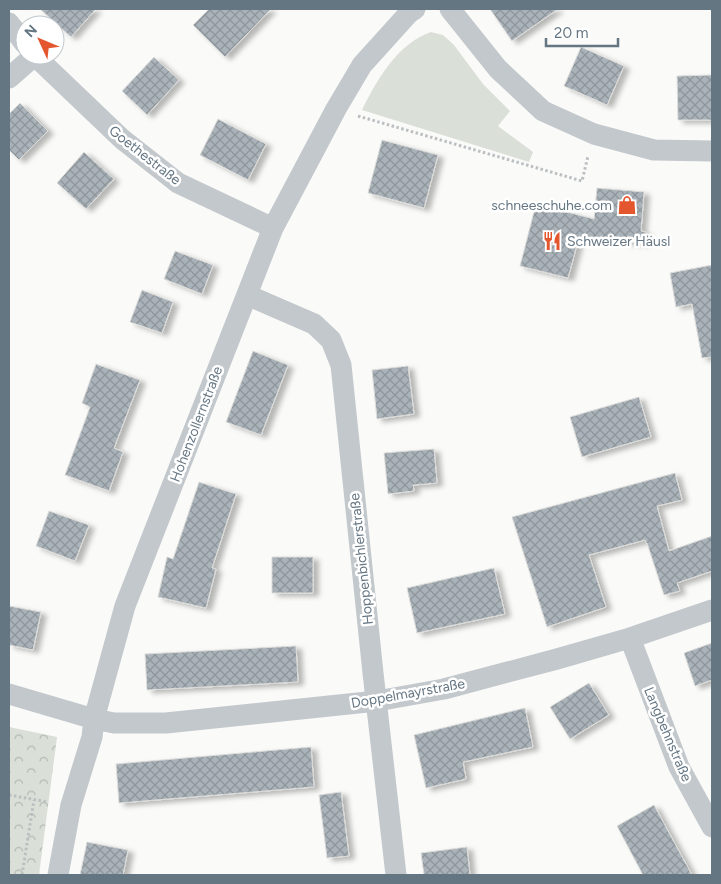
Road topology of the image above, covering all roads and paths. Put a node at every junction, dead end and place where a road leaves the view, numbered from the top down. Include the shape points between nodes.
1 (415, 9) edge
2 (450, 9) edge
3 (23, 65) edge
4 (44, 65) edge
5 (9, 78) edge
6 (336, 109) junction
7 (594, 134) junction
8 (712, 151) edge
9 (273, 228) junction
10 (246, 295) junction
11 (712, 610) edge
12 (630, 638) junction
13 (9, 694) edge
14 (377, 701) junction
15 (94, 719) junction
16 (9, 795) edge
17 (34, 800) junction
18 (71, 805) junction
19 (712, 827) edge
20 (22, 875) edge
21 (58, 875) edge
22 (396, 875) edge

1 - 6 street, Hohenzollernstraße via 362,65
2 - 7 street via 498,70 544,112
3 - 5 street
4 - 9 street, Goethestraße via 122,139 178,183
6 - 7 path via 582,181
6 - 9 street, Hohenzollernstraße
7 - 8 street via 654,150
9 - 10 street, Hohenzollernstraße
10 - 14 street, Hoppenbichlerstraße via 314,324 332,340 341,365
10 - 15 street, Hohenzollernstraße via 125,606
11 - 12 street, Doppelmayrstraße
12 - 14 street, Doppelmayrstraße via 444,688
12 - 19 street, Langbehnstraße via 679,767
13 - 15 street, Doppelmayrstraße
14 - 15 street, Doppelmayrstraße via 166,723 114,723
14 - 22 street, Hoppenbichlerstraße
15 - 18 street, Hohenzollernstraße via 92,737
16 - 17 path
17 - 18 path
17 - 20 path
18 - 21 street, Hohenzollernstraße

